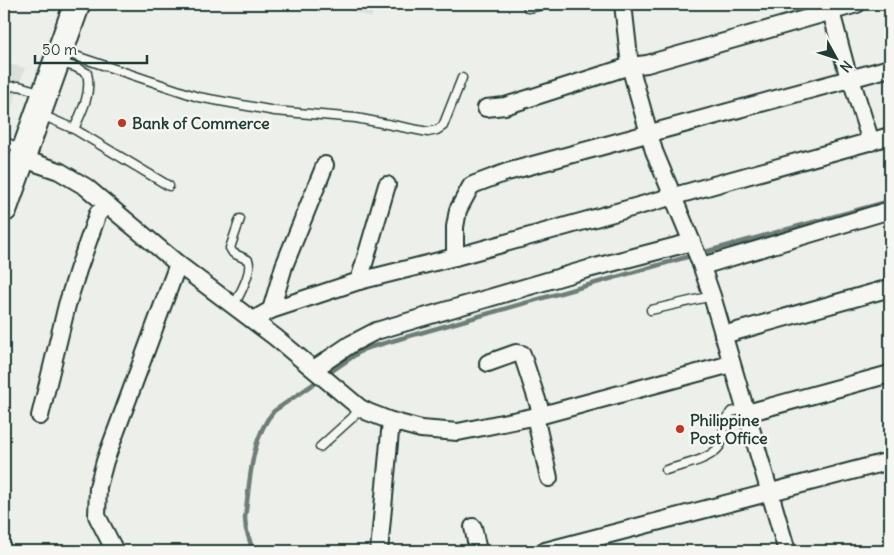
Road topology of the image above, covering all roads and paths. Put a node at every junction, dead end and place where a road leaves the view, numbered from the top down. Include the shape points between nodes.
1 (77, 4) edge
2 (548, 4) edge
3 (624, 4) edge
4 (857, 4) edge
5 (830, 7) edge
6 (528, 8) dead end
7 (57, 56) junction
8 (630, 66) junction
9 (890, 68) edge
10 (462, 78) dead end
11 (850, 79) junction
12 (4, 87) edge
13 (41, 103) junction
14 (486, 108) dead end
15 (74, 129) junction
16 (649, 134) junction
17 (890, 136) edge
18 (871, 142) junction
19 (16, 150) edge
20 (325, 165) dead end
21 (387, 185) dead end
22 (170, 186) dead end
23 (673, 197) junction
24 (109, 206) junction
25 (4, 209) edge
26 (890, 210) edge
27 (240, 219) dead end
28 (696, 253) junction
29 (455, 257) junction
30 (178, 264) junction
31 (359, 281) junction
32 (890, 288) edge
33 (712, 296) junction
34 (234, 306) junction
35 (271, 310) junction
36 (651, 310) dead end
37 (253, 320) junction
38 (723, 335) junction
39 (488, 362) dead end
40 (731, 364) junction
41 (320, 374) junction
42 (890, 374) edge
43 (360, 408) junction
44 (746, 411) junction
45 (538, 415) junction
46 (40, 416) dead end
47 (392, 421) junction
48 (320, 448) dead end
49 (890, 461) edge
50 (666, 470) dead end
51 (549, 478) dead end
52 (771, 493) junction
53 (473, 527) dead end
54 (114, 551) edge
55 (379, 551) edge
56 (478, 551) edge
57 (545, 551) edge
58 (787, 551) edge

1 - 7 main road
2 - 6 lane
3 - 8 street
4 - 5 street
5 - 8 street via 646,64
5 - 11 street
7 - 10 lane via 198,97 275,110 356,118 428,132 443,126
7 - 13 main road
7 - 15 lane via 87,73 90,84
8 - 14 street via 505,106
8 - 16 street
9 - 11 street
11 - 16 street
11 - 18 street
12 - 13 lane via 19,86
13 - 15 lane
13 - 19 main road
15 - 22 lane
16 - 23 street
16 - 29 street via 507,172 471,186 458,210
17 - 18 street
18 - 23 street
19 - 24 street via 86,187
19 - 25 main road
20 - 35 street via 284,266
21 - 31 street
23 - 28 street
23 - 29 street
24 - 30 street
24 - 46 street via 98,213 78,270
26 - 28 street
27 - 34 lane via 230,248 248,260 250,267
28 - 33 street
28 - 41 street via 588,269 376,331 351,344
29 - 31 street
30 - 34 street
30 - 54 street via 98,487 97,516
31 - 35 street
32 - 38 street
33 - 36 lane
33 - 38 street
34 - 37 street
35 - 37 street
37 - 41 street
38 - 40 street
39 - 45 street via 522,354
40 - 44 street
40 - 45 street
41 - 43 street
42 - 44 street
43 - 47 street
43 - 48 lane
44 - 50 lane via 732,412 725,419 718,450 708,457
44 - 52 street
45 - 47 street via 458,432 420,429
45 - 51 street
47 - 55 street
49 - 52 street
52 - 57 street
52 - 58 street
53 - 56 street

